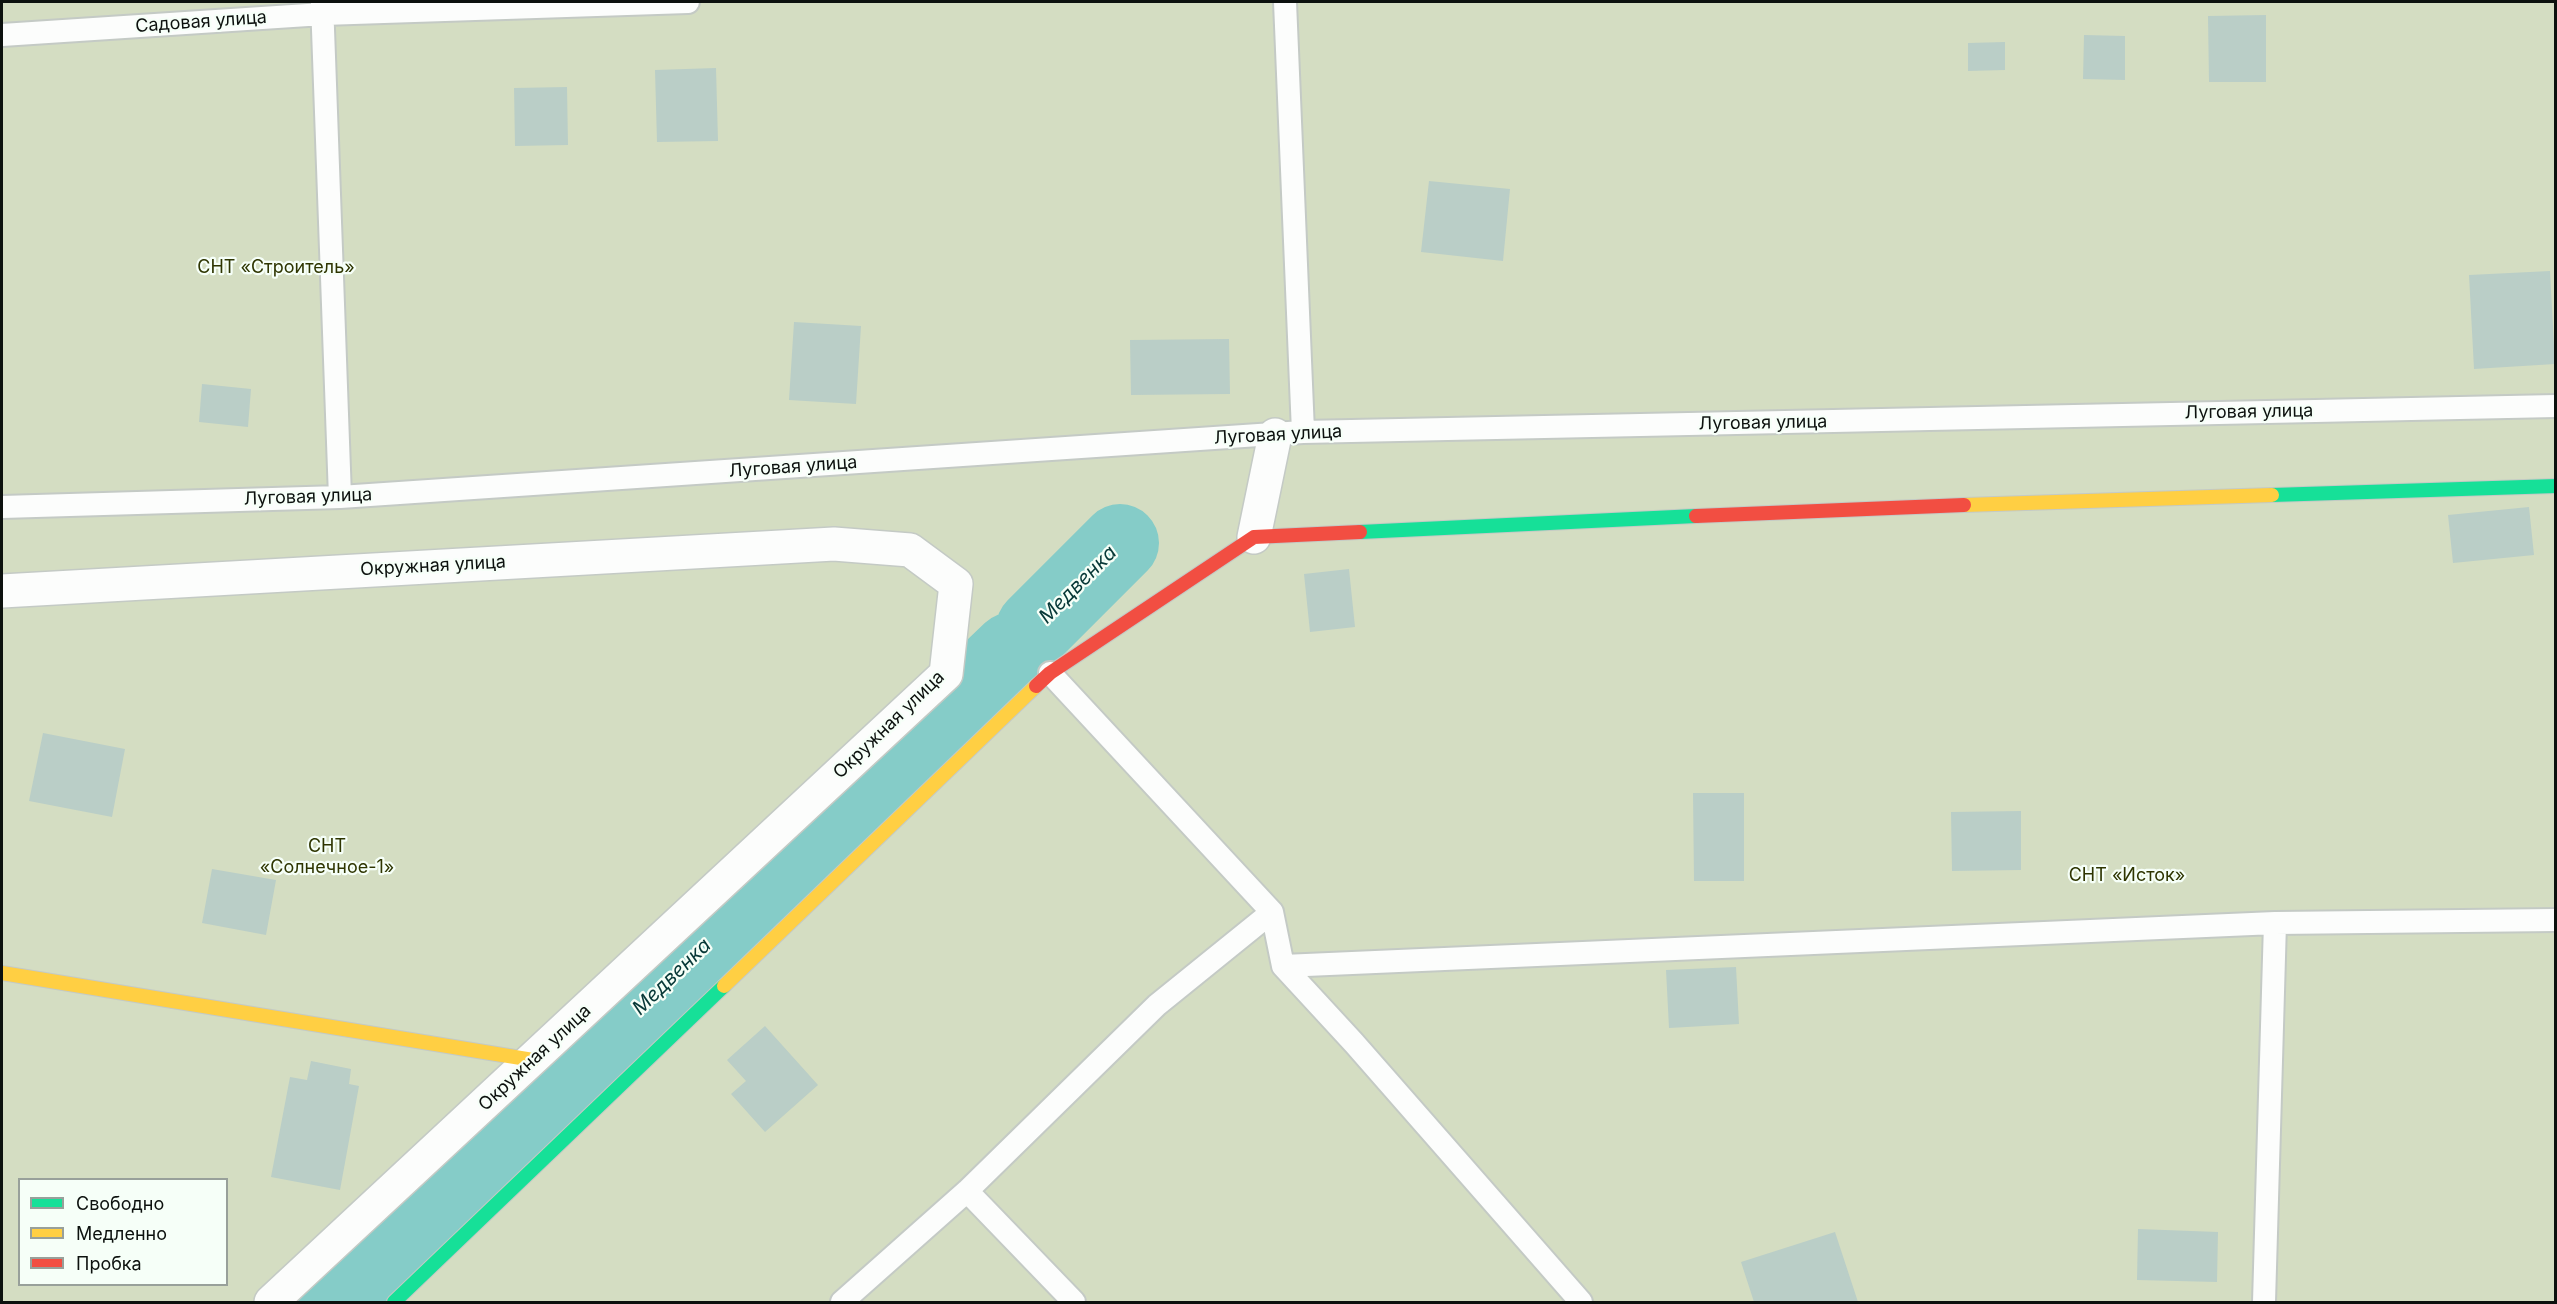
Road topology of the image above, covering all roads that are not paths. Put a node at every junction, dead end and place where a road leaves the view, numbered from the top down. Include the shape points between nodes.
1 (688, 2) edge
2 (1285, 2) edge
3 (323, 8) edge
4 (2, 35) edge
5 (2556, 406) edge
6 (1289, 433) junction
7 (2556, 486) edge
8 (340, 497) junction
9 (2, 507) edge
10 (1254, 537) junction
11 (2, 591) edge
12 (1050, 673) junction
13 (1272, 912) junction
14 (2556, 920) edge
15 (2275, 923) junction
16 (1283, 966) junction
17 (2, 973) edge
18 (533, 1060) junction
19 (967, 1191) junction
20 (270, 1302) edge
21 (394, 1302) edge
22 (842, 1302) edge
23 (1074, 1302) edge
24 (1581, 1302) edge
25 (2264, 1302) edge

1 - 3 lane, Садовая улица
2 - 6 lane
3 - 4 lane, Садовая улица
3 - 8 lane
5 - 6 lane, Луговая улица
6 - 8 lane, Луговая улица
6 - 10 street
7 - 10 street via 1846,508
8 - 9 lane, Луговая улица
10 - 12 street
11 - 18 street, Окружная улица via 834,544 910,550 956,584 946,674
12 - 13 lane
12 - 21 street
13 - 16 lane
13 - 19 lane via 1157,1005
14 - 15 lane
15 - 16 lane
15 - 25 lane
16 - 24 lane
17 - 18 street
18 - 20 street, Окружная улица
19 - 22 lane
19 - 23 lane

